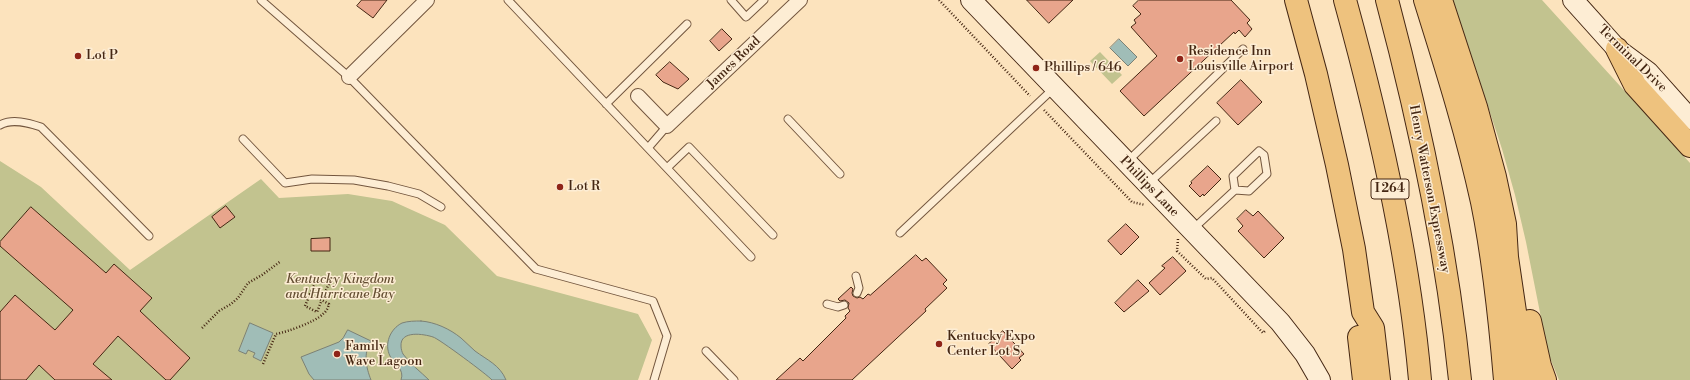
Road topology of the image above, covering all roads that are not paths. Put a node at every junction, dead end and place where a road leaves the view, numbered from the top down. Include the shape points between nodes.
1 (263, 0) edge
2 (427, 0) edge
3 (508, 0) edge
4 (731, 0) edge
5 (764, 0) edge
6 (800, 0) edge
7 (971, 0) edge
8 (1296, 0) edge
9 (1345, 0) edge
10 (1387, 0) edge
11 (1425, 0) edge
12 (1441, 0) edge
13 (1573, 0) edge
14 (687, 24) dead end
15 (1243, 49) dead end
16 (1617, 49) junction
17 (349, 77) junction
18 (1054, 87) junction
19 (638, 96) dead end
20 (606, 104) junction
21 (1690, 118) edge
22 (788, 119) dead end
23 (1216, 121) dead end
24 (0, 125) edge
25 (668, 126) junction
26 (243, 140) dead end
27 (1690, 146) edge
28 (648, 148) junction
29 (1126, 162) junction
30 (667, 168) junction
31 (840, 174) dead end
32 (1148, 185) junction
33 (1235, 190) junction
34 (441, 207) dead end
35 (1505, 224) junction
36 (900, 233) dead end
37 (1184, 234) junction
38 (773, 235) dead end
39 (149, 236) dead end
40 (751, 257) dead end
41 (856, 276) dead end
42 (857, 293) dead end
43 (827, 304) dead end
44 (844, 305) dead end
45 (1364, 312) junction
46 (706, 351) dead end
47 (654, 380) edge
48 (734, 380) edge
49 (1320, 380) edge
50 (1364, 380) edge
51 (1379, 380) edge
52 (1420, 380) edge
53 (1460, 380) edge
54 (1504, 380) edge
55 (1525, 380) edge
56 (1546, 380) edge

1 - 17 lane
2 - 17 street
3 - 20 lane
4 - 5 lane via 746,17
6 - 25 street, James Road
7 - 18 main road, Phillips Lane
8 - 45 highway via 1337,165
9 - 52 highway, I 264 via 1363,65 1394,209
10 - 53 highway, Henry Watterson Expressway / I 264 via 1415,111 1434,206
11 - 54 highway via 1462,118 1482,202 1492,258
12 - 35 highway via 1489,152
13 - 16 main road, Terminal Drive
14 - 20 lane
15 - 29 lane
16 - 21 main road, Terminal Drive via 1648,72
16 - 27 highway via 1635,85
17 - 47 lane via 536,269 653,301 667,336
18 - 29 main road, Phillips Lane
18 - 36 lane
19 - 25 street
20 - 28 lane
22 - 31 lane
23 - 32 lane
24 - 39 lane via 25,122 41,127
25 - 28 lane
26 - 34 lane via 285,183 312,178 354,180 419,194
28 - 30 lane
29 - 32 main road, Phillips Lane
30 - 38 lane via 689,147
30 - 40 lane
32 - 37 main road, Phillips Lane
33 - 33 lane via 1233,176 1259,150 1264,154 1267,174 1249,191
33 - 37 lane
35 - 55 highway via 1507,257
35 - 56 highway via 1517,255 1540,366
37 - 49 main road, Phillips Lane via 1280,322 1305,354
41 - 42 lane via 859,288
43 - 44 lane via 838,307
45 - 50 highway via 1358,332
45 - 51 highway via 1373,328
46 - 48 lane

